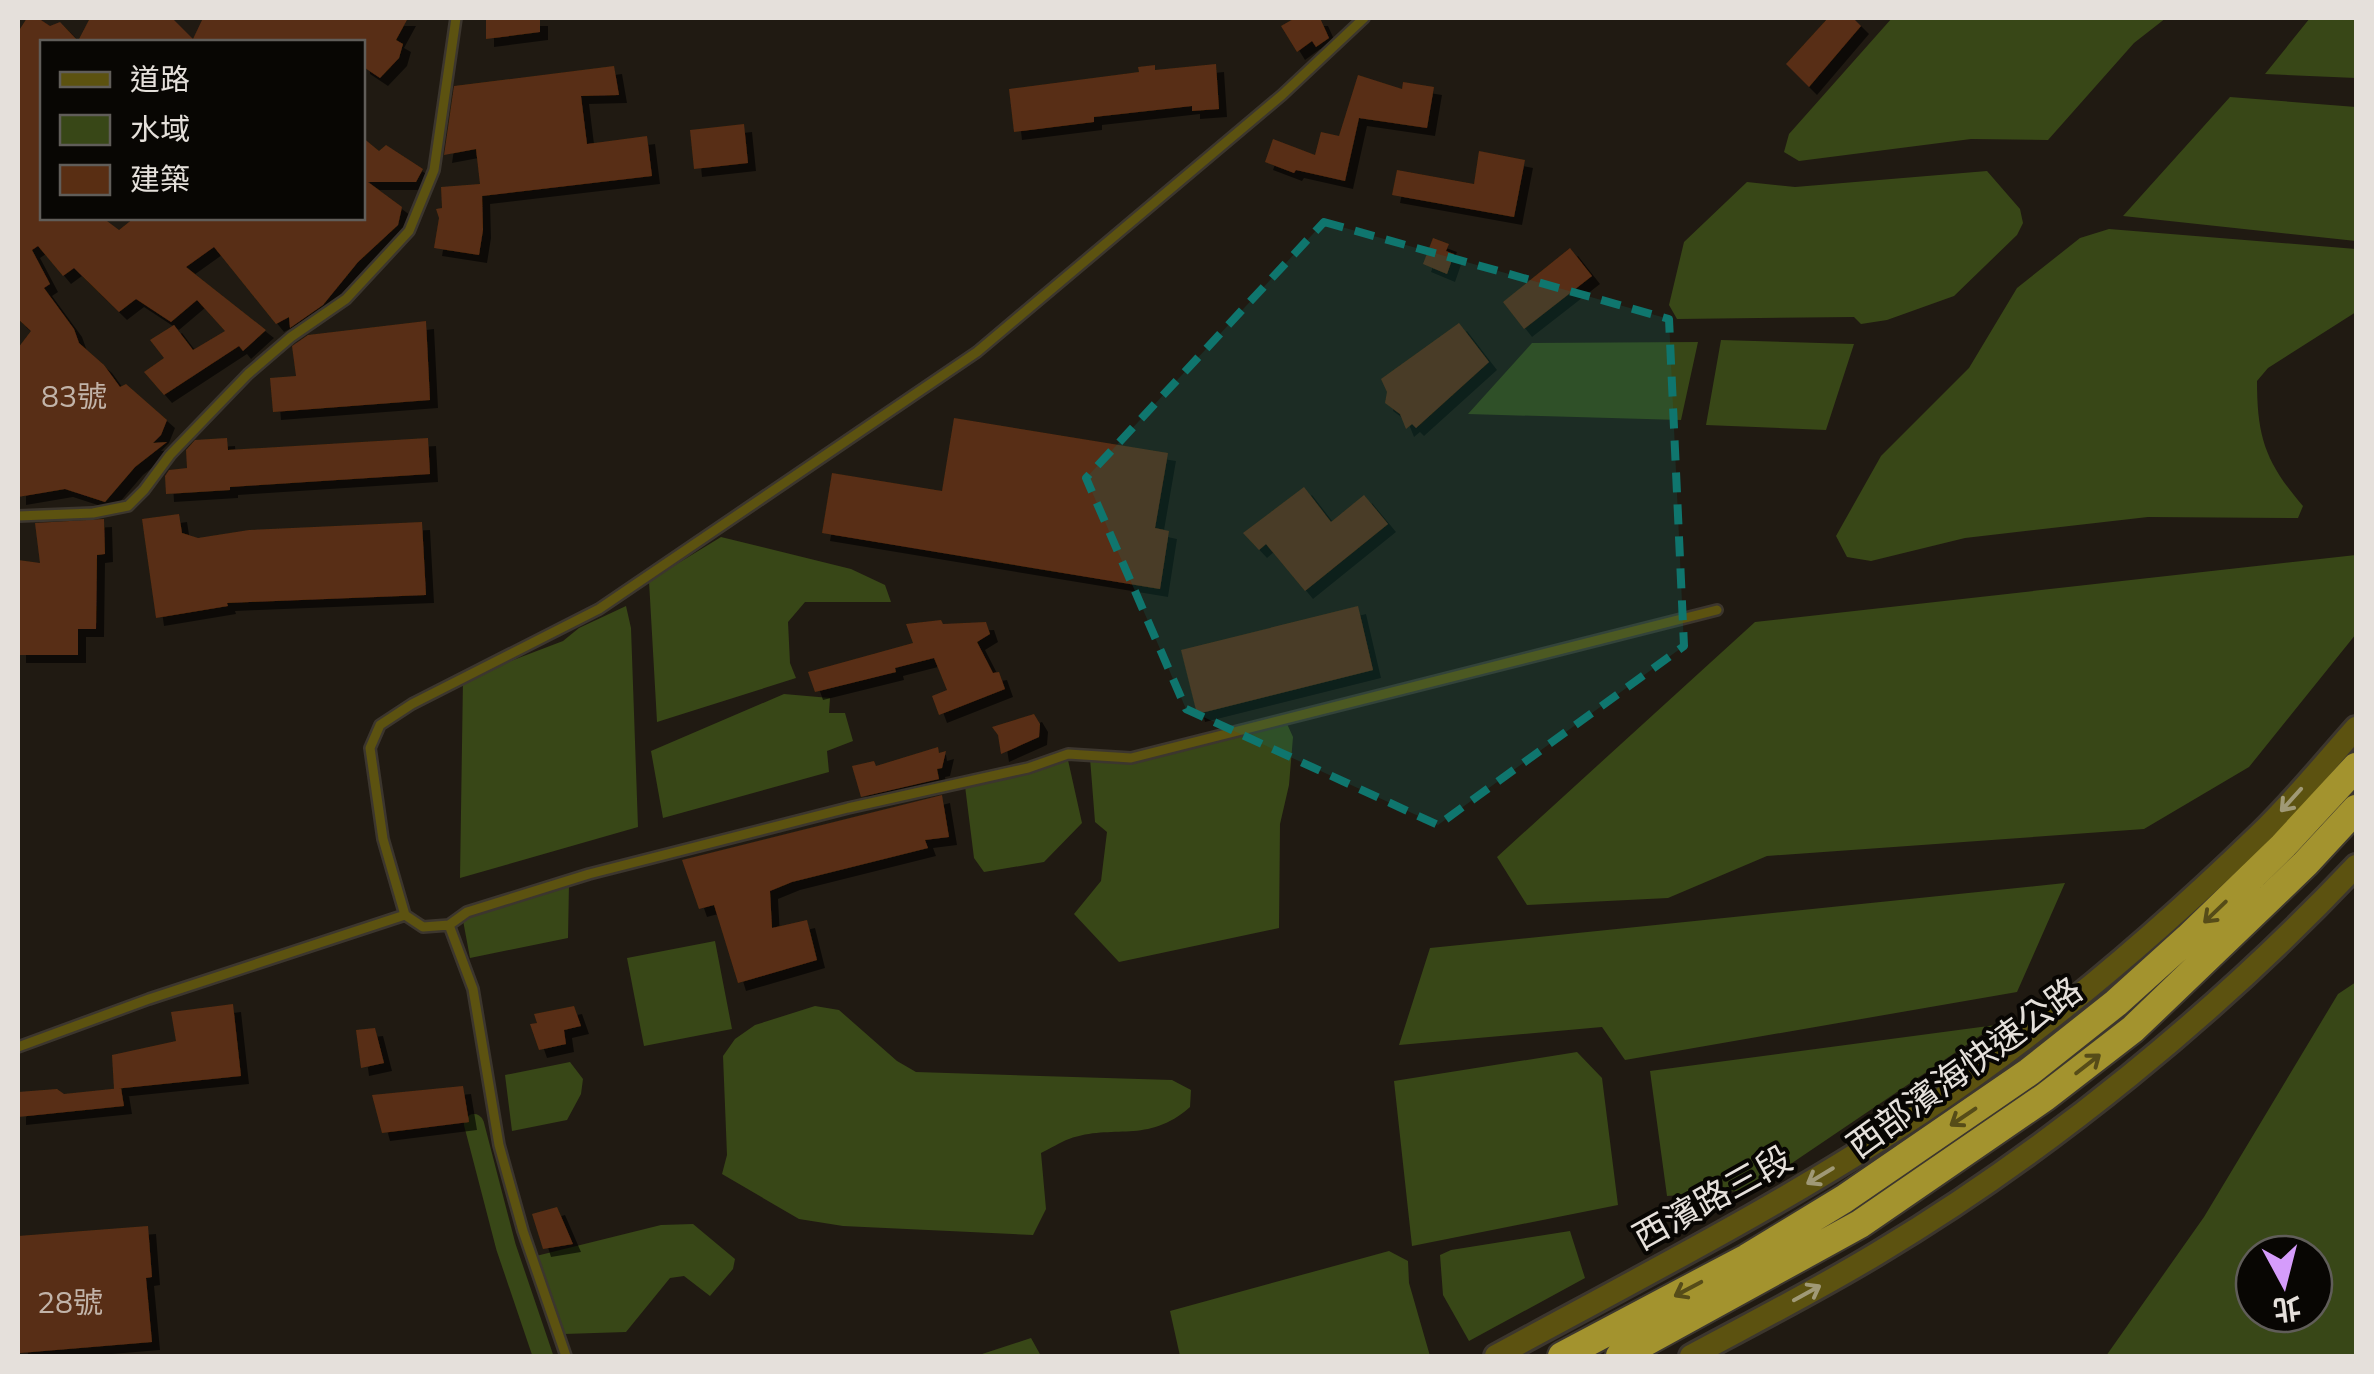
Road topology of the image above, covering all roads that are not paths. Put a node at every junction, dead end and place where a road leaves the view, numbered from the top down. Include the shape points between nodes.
1 (456, 18) edge
2 (1364, 18) edge
3 (18, 516) edge
4 (1716, 610) dead end
5 (2356, 728) edge
6 (2356, 768) edge
7 (2356, 808) edge
8 (2356, 866) edge
9 (405, 916) junction
10 (449, 925) junction
11 (18, 1047) edge
12 (566, 1356) edge
13 (1496, 1356) edge
14 (1562, 1356) edge
15 (1620, 1356) edge
16 (1691, 1356) edge

1 - 3 lane via 434,170 409,232 346,299 248,374 128,506
2 - 9 lane via 977,352 598,610 380,724 370,748 383,838
4 - 10 lane via 1131,758 1068,754 848,808 589,874 467,912
5 -> 13 street, 西濱路三段 via 2262,832 2165,920 1924,1111 1742,1222
6 -> 14 highway, 西部濱海快速公路 via 2188,938 2029,1072 1812,1219
15 -> 7 highway, 西部濱海快速公路 via 1860,1224 2045,1097 2133,1029
16 -> 8 street via 1878,1253 2067,1124 2146,1061
9 - 10 lane via 423,927
9 - 11 lane
10 - 12 lane via 473,989 499,1145

